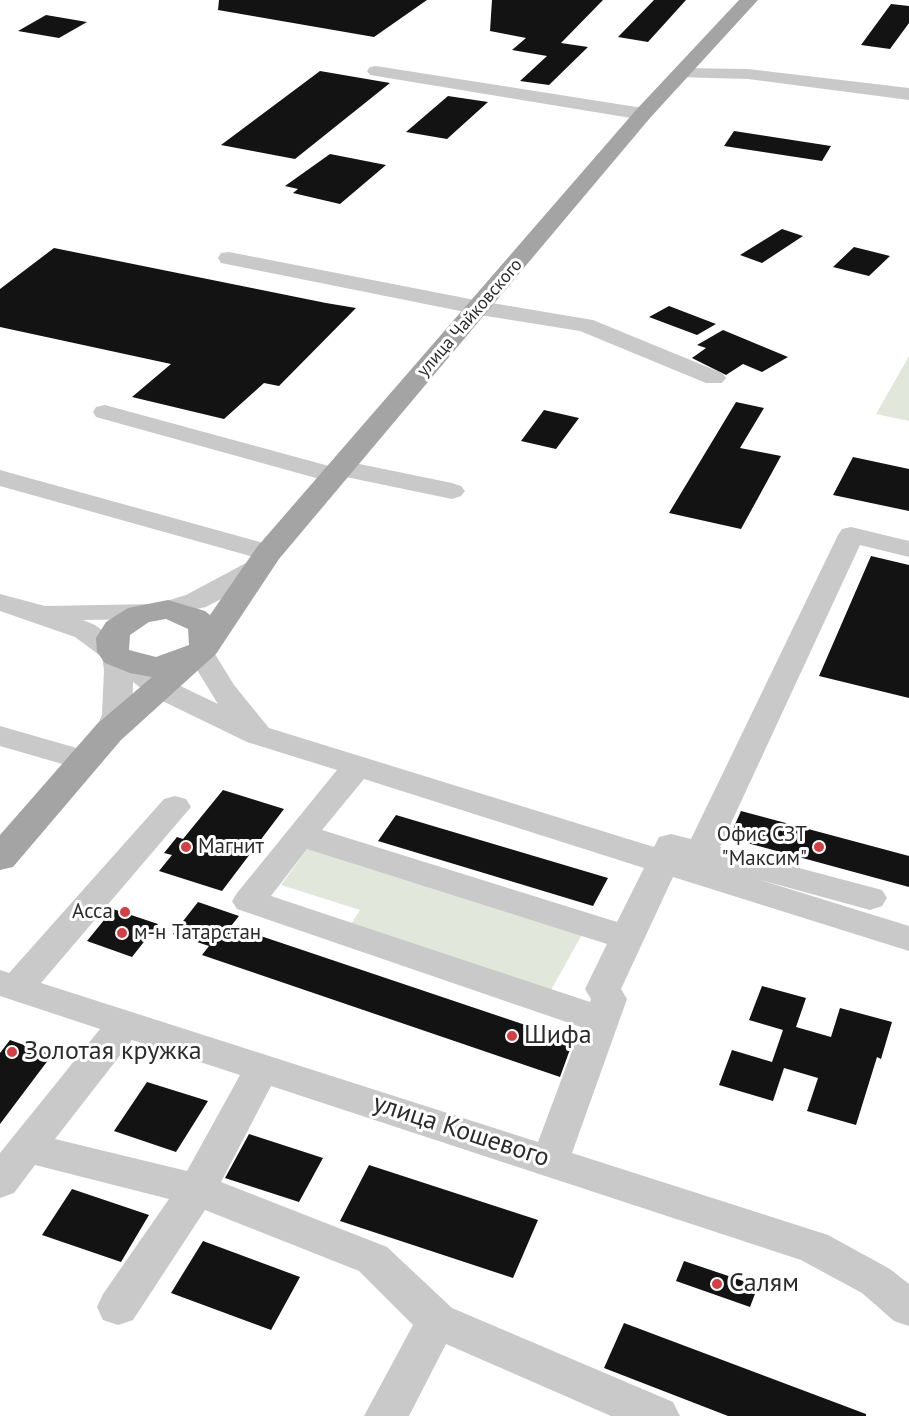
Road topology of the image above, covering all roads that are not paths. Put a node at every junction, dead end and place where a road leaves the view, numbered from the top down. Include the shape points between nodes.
1 (747, 0) edge
2 (376, 71) dead end
3 (681, 73) junction
4 (909, 94) edge
5 (643, 114) junction
6 (228, 258) dead end
7 (480, 308) junction
8 (714, 378) dead end
9 (105, 412) dead end
10 (337, 472) junction
11 (0, 478) edge
12 (452, 491) dead end
13 (909, 549) edge
14 (261, 562) junction
15 (0, 602) edge
16 (160, 610) junction
17 (33, 611) junction
18 (203, 649) junction
19 (115, 654) junction
20 (160, 688) junction
21 (109, 732) junction
22 (258, 735) junction
23 (0, 736) edge
24 (83, 760) junction
25 (358, 766) junction
26 (175, 807) dead end
27 (300, 835) junction
28 (701, 853) junction
29 (0, 858) edge
30 (663, 862) junction
31 (870, 898) dead end
32 (627, 938) junction
33 (909, 939) edge
34 (8, 986) edge
35 (602, 1020) junction
36 (124, 1024) junction
37 (262, 1068) junction
38 (28, 1148) junction
39 (550, 1160) junction
40 (0, 1182) edge
41 (197, 1190) junction
42 (118, 1308) dead end
43 (909, 1308) edge
44 (436, 1321) junction
45 (386, 1416) edge
46 (658, 1416) edge

1 - 3 main road, улица Чайковского
2 - 5 street
3 - 4 street via 748,74
3 - 5 main road, улица Чайковского
5 - 7 main road, улица Чайковского
6 - 7 street
7 - 8 street via 585,325
7 - 10 main road, улица Чайковского
9 - 10 street
10 - 12 street
10 - 14 main road, улица Чайковского
11 - 14 street
13 - 28 street via 851,535
14 - 16 street via 196,601
14 - 18 main road, улица Чайковского
15 - 17 street
16 - 17 street
16 - 18 main road via 194,618 202,625 206,634
16 - 19 main road via 126,621 117,629 112,638
17 - 19 street via 85,631
18 - 19 main road via 172,664 156,666 141,666
18 - 20 main road, улица Чайковского
18 - 22 street via 222,690
19 - 20 street
19 - 21 street via 117,715
20 - 21 main road, улица Чайковского
20 - 22 street
21 - 24 main road, улица Чайковского
22 - 25 street
23 - 24 street
24 - 29 main road, улица Чайковского
25 - 27 street
25 - 30 street
26 - 34 street
27 - 32 street
27 - 35 street via 249,901
28 - 30 street via 671,845
28 - 31 street
30 - 32 street
30 - 33 street
32 - 35 street via 603,989 609,999
34 - 36 street, улица Кошевого via 88,999
35 - 39 street
36 - 37 street, улица Кошевого
36 - 38 street
37 - 39 street, улица Кошевого
37 - 41 street
38 - 40 street
38 - 41 street
39 - 43 street, улица Кошевого via 814,1247 876,1281
41 - 42 street
41 - 44 street via 373,1259
44 - 45 street
44 - 46 street

